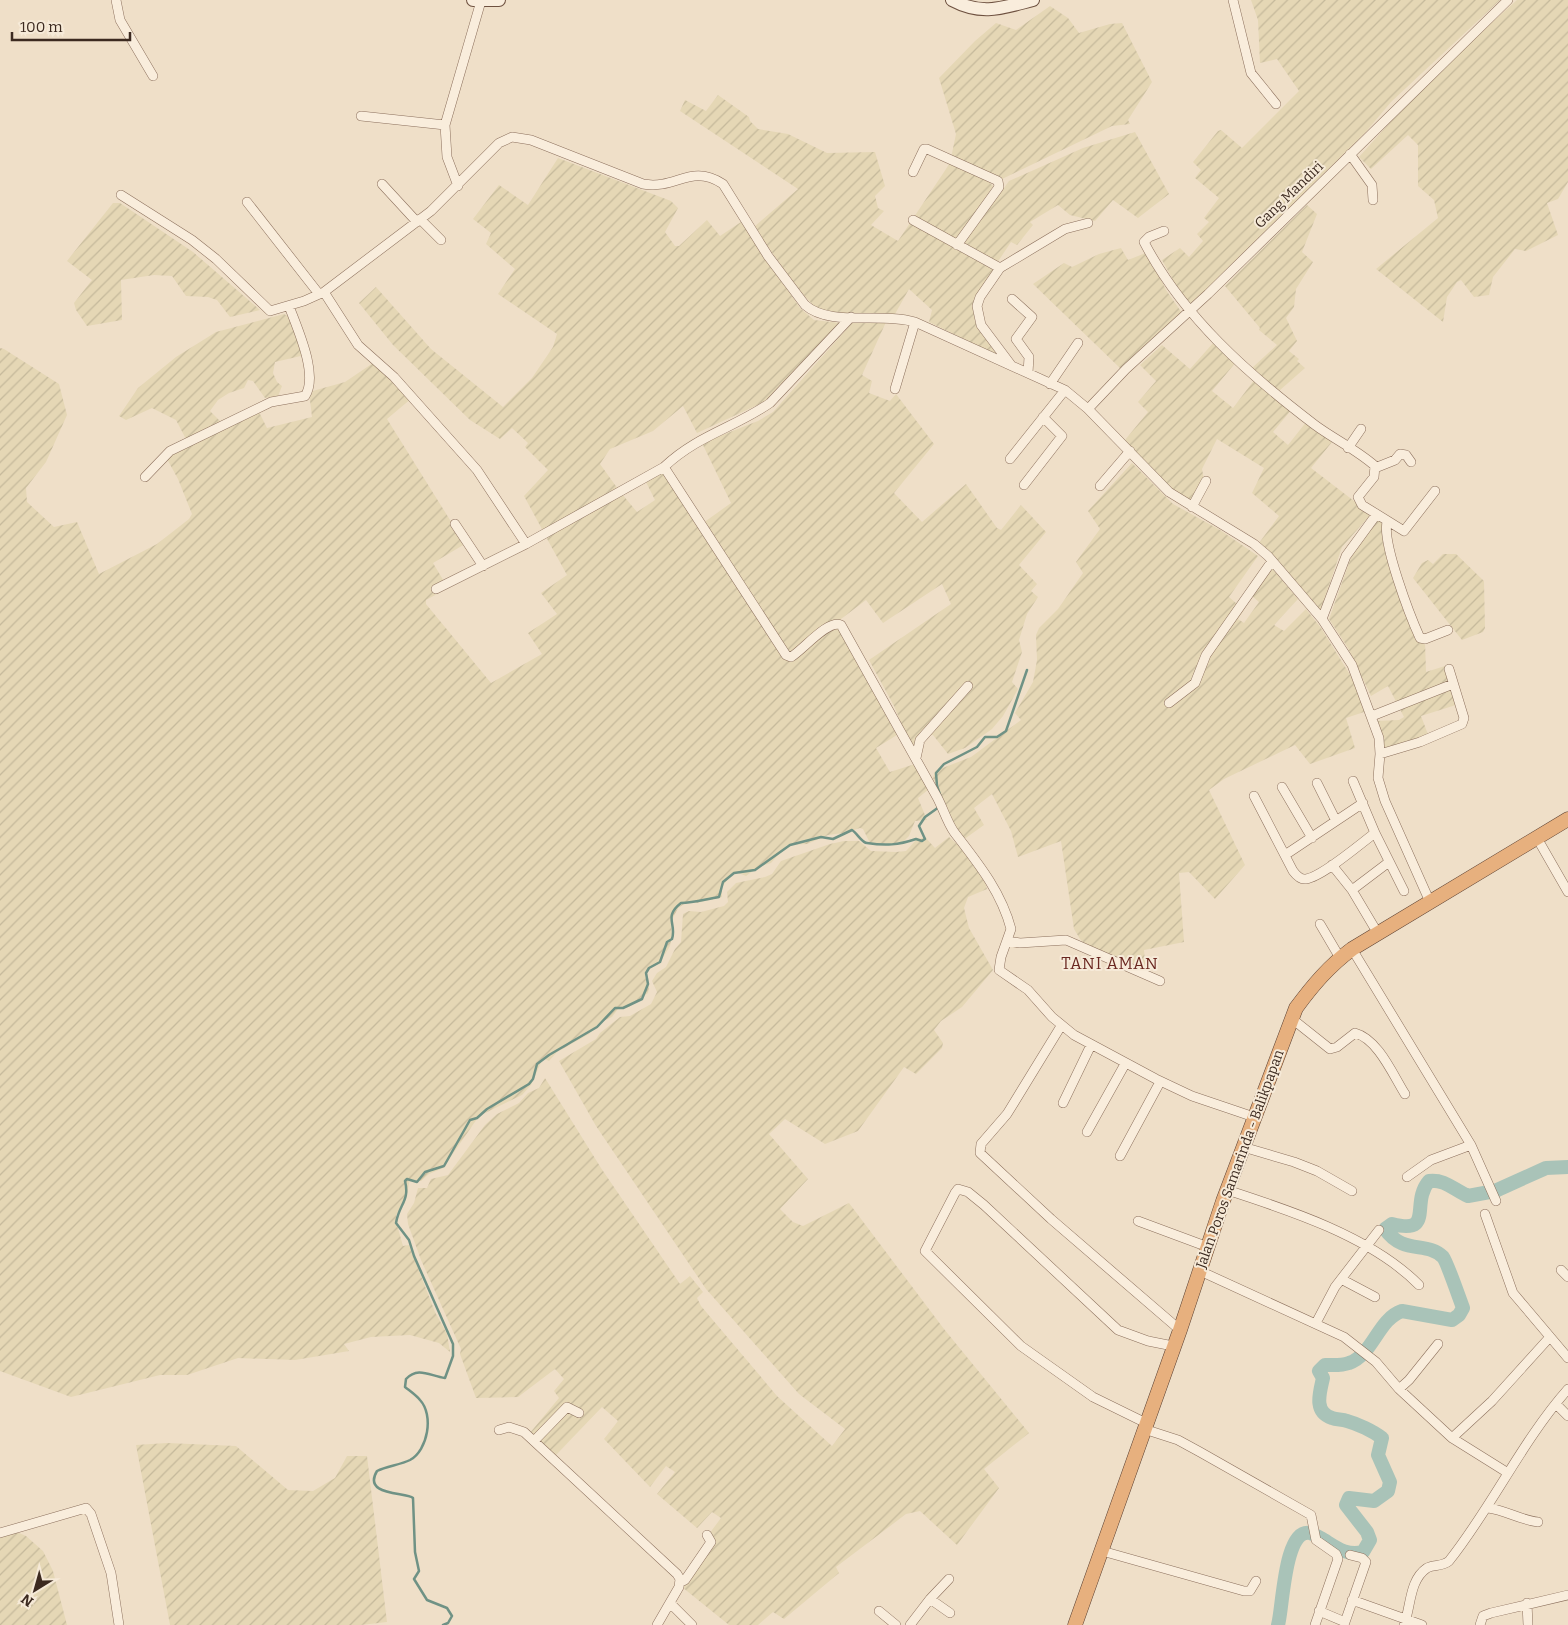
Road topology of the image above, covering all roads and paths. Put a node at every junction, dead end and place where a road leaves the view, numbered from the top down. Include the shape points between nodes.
1 (116, 0) edge
2 (499, 0) edge
3 (952, 0) edge
4 (1033, 0) edge
5 (1232, 0) edge
6 (1508, 0) edge
7 (477, 1) edge
8 (153, 76) dead end
9 (1276, 104) dead end
10 (360, 116) dead end
11 (445, 125) junction
12 (1350, 154) junction
13 (913, 172) dead end
14 (382, 184) dead end
15 (458, 186) junction
16 (121, 195) dead end
17 (1373, 200) dead end
18 (247, 202) dead end
19 (912, 220) dead end
20 (419, 221) junction
21 (1088, 223) dead end
22 (1164, 231) dead end
23 (440, 240) dead end
24 (957, 245) junction
25 (1000, 268) junction
26 (321, 293) junction
27 (1012, 299) dead end
28 (289, 306) junction
29 (1189, 312) junction
30 (851, 317) junction
31 (914, 322) junction
32 (1078, 343) dead end
33 (1011, 366) junction
34 (1028, 373) junction
35 (1050, 384) junction
36 (895, 389) dead end
37 (1065, 390) junction
38 (1088, 409) junction
39 (1043, 417) junction
40 (1361, 429) dead end
41 (1348, 448) junction
42 (1130, 451) junction
43 (1010, 459) dead end
44 (1411, 462) dead end
45 (664, 466) junction
46 (1375, 468) junction
47 (145, 477) dead end
48 (1206, 481) dead end
49 (1024, 485) dead end
50 (1100, 486) dead end
51 (1435, 492) dead end
52 (1192, 507) junction
53 (1376, 515) junction
54 (1387, 522) junction
55 (455, 524) dead end
56 (526, 544) junction
57 (1272, 561) junction
58 (483, 566) junction
59 (436, 589) dead end
60 (1322, 619) junction
61 (1448, 630) dead end
62 (1448, 669) dead end
63 (1453, 684) junction
64 (968, 686) dead end
65 (1169, 703) dead end
66 (1372, 716) junction
67 (1380, 754) junction
68 (916, 758) junction
69 (1353, 782) dead end
70 (1317, 783) dead end
71 (1282, 787) dead end
72 (1254, 796) dead end
73 (1362, 803) junction
74 (1568, 819) edge
75 (1336, 821) junction
76 (1375, 833) junction
77 (1312, 838) junction
78 (1537, 838) junction
79 (1285, 855) junction
80 (1389, 862) junction
81 (1332, 865) junction
82 (1352, 890) junction
83 (1404, 891) dead end
84 (1568, 892) edge
85 (1430, 902) junction
86 (1320, 924) dead end
87 (1377, 932) junction
88 (1007, 941) junction
89 (1352, 949) junction
90 (1340, 958) junction
91 (1160, 981) dead end
92 (1291, 1018) junction
93 (1061, 1026) junction
94 (1091, 1045) junction
95 (1126, 1064) junction
96 (1160, 1082) junction
97 (1405, 1094) dead end
98 (1063, 1103) dead end
99 (1254, 1117) junction
100 (1087, 1132) dead end
101 (1471, 1145) junction
102 (1243, 1146) junction
103 (1120, 1156) dead end
104 (1407, 1177) dead end
105 (1227, 1190) junction
106 (1352, 1191) dead end
107 (1496, 1201) dead end
108 (1485, 1214) dead end
109 (1138, 1221) dead end
110 (1379, 1230) dead end
111 (1365, 1246) junction
112 (1208, 1247) junction
113 (1561, 1270) dead end
114 (1200, 1271) junction
115 (1568, 1277) edge
116 (1341, 1279) junction
117 (1419, 1285) dead end
118 (1375, 1297) dead end
119 (1316, 1322) junction
120 (1180, 1330) junction
121 (1549, 1338) junction
122 (1438, 1344) dead end
123 (1174, 1346) junction
124 (1568, 1358) edge
125 (1399, 1389) junction
126 (1568, 1389) edge
127 (1556, 1404) junction
128 (579, 1413) dead end
129 (1568, 1416) edge
130 (1145, 1426) junction
131 (499, 1430) dead end
132 (1452, 1438) junction
133 (534, 1441) junction
134 (1508, 1473) junction
135 (1488, 1508) junction
136 (1538, 1522) dead end
137 (0, 1533) edge
138 (707, 1535) dead end
139 (1102, 1551) junction
140 (1350, 1555) dead end
141 (948, 1579) dead end
142 (1256, 1581) dead end
143 (681, 1582) junction
144 (1568, 1595) edge
145 (930, 1599) junction
146 (1352, 1600) junction
147 (1527, 1603) junction
148 (671, 1604) junction
149 (1319, 1611) junction
150 (879, 1612) dead end
151 (950, 1613) dead end
152 (1345, 1623) edge
153 (1405, 1623) edge
154 (119, 1625) edge
155 (657, 1625) edge
156 (692, 1625) edge
157 (896, 1625) edge
158 (910, 1625) edge
159 (1075, 1625) edge
160 (1315, 1625) edge
161 (1422, 1625) edge
162 (1480, 1625) edge
163 (1528, 1625) edge

1 - 8 street via 120,20
2 - 7 main road
3 - 4 main road via 976,10 988,10
5 - 9 street via 1254,77
6 - 12 street, Gang Mandiri
7 - 11 street
10 - 11 street
11 - 15 street via 447,157
12 - 17 street via 1372,185
12 - 29 street, Gang Mandiri
13 - 24 street via 924,149 927,149 998,181 999,187
14 - 20 street
15 - 20 street
15 - 30 street via 500,143 518,137 643,184 660,185 705,175 723,184 768,256 812,312 830,318
16 - 28 street via 192,240 270,310
18 - 26 street
19 - 24 street
20 - 23 street
20 - 26 street
21 - 25 street via 1064,228
22 - 29 street via 1144,242
24 - 25 street
25 - 33 street via 980,297 977,313 980,325
26 - 28 street
26 - 56 street via 358,345 394,377 477,470
27 - 34 street via 1032,318 1017,338 1029,357
28 - 47 street via 306,354 310,381 306,394 300,399 271,402 170,451
29 - 38 street, Gang Mandiri via 1126,369
29 - 41 street via 1253,374
30 - 31 street via 899,318
30 - 45 street via 770,403 701,438
31 - 33 street
31 - 36 street
32 - 35 street
33 - 34 street
34 - 35 street
35 - 37 street
37 - 38 street
37 - 39 street
38 - 42 street
39 - 43 street
39 - 49 street via 1062,436
40 - 41 street
41 - 46 street
42 - 50 street
42 - 52 street via 1169,492
44 - 46 street via 1406,455 1400,454 1395,460
45 - 56 street
45 - 68 street via 786,656 793,656 827,627 840,624
46 - 53 street via 1374,477 1358,500
48 - 52 street
51 - 54 street via 1406,531
52 - 57 street via 1254,544
53 - 54 street
53 - 60 street via 1346,556
54 - 61 street via 1394,566 1420,638 1425,640
55 - 58 street
56 - 58 street
57 - 60 street
57 - 65 street via 1206,656 1195,683
58 - 59 street
60 - 66 street via 1352,665
62 - 63 street
63 - 66 street
63 - 67 street via 1464,718 1462,724
64 - 68 street via 920,740
66 - 67 street
67 - 85 street via 1378,778 1385,801
68 - 88 street via 951,826 979,863 1002,904 1011,929
69 - 73 street
70 - 75 street
71 - 77 street
72 - 79 street
73 - 75 street
73 - 76 street
74 - 78 highway, Jalan Poros Samarinda - Balikpapan
75 - 77 street
76 - 80 street
76 - 81 street
77 - 79 street
78 - 84 street
78 - 85 highway, Jalan Poros Samarinda - Balikpapan
79 - 81 street via 1297,876 1303,879
80 - 82 street
80 - 83 street
81 - 82 street
82 - 87 street
85 - 87 highway, Jalan Poros Samarinda - Balikpapan
86 - 90 street
87 - 89 highway, Jalan Poros Samarinda - Balikpapan
88 - 91 street via 1066,940
88 - 93 street via 999,970 1028,990
89 - 90 highway, Jalan Poros Samarinda - Balikpapan
89 - 101 street
90 - 92 highway, Jalan Poros Samarinda - Balikpapan via 1316,980
92 - 97 street via 1330,1049 1355,1033 1363,1035
92 - 99 highway, Jalan Poros Samarinda - Balikpapan
93 - 94 street
93 - 120 street via 1007,1114 982,1144 980,1153
94 - 95 street
94 - 98 street
95 - 96 street
95 - 100 street
96 - 99 street
96 - 103 street
99 - 102 highway, Jalan Poros Samarinda - Balikpapan
101 - 104 street via 1431,1160
101 - 107 street
102 - 105 highway, Jalan Poros Samarinda - Balikpapan
102 - 106 street via 1317,1171
105 - 111 street via 1281,1207
105 - 112 highway, Jalan Poros Samarinda - Balikpapan
108 - 121 street via 1513,1293
109 - 112 street
110 - 111 street
111 - 116 street
111 - 117 street
112 - 114 highway, Jalan Poros Samarinda - Balikpapan
113 - 115 street
114 - 119 street
114 - 120 highway, Jalan Poros Samarinda - Balikpapan
116 - 118 street
116 - 119 street
119 - 125 street via 1360,1347
120 - 123 highway, Jalan Poros Samarinda - Balikpapan
121 - 124 street
121 - 132 street via 1492,1401
122 - 125 street
123 - 130 highway, Jalan Poros Samarinda - Balikpapan
123 - 130 street via 1118,1330 984,1205 964,1190 958,1189 955,1193 925,1251 1021,1346 1093,1397
125 - 132 street
126 - 127 street
127 - 129 street
127 - 134 street
128 - 133 street via 567,1407
130 - 139 highway, Jalan Poros Samarinda - Balikpapan
130 - 149 street via 1178,1440 1311,1515 1318,1542 1336,1554 1338,1559
131 - 133 street via 518,1429
132 - 134 street
133 - 143 street via 677,1574
134 - 135 street
135 - 136 street
135 - 153 street via 1449,1561 1429,1567 1420,1575
137 - 154 street via 86,1508 91,1514 111,1573
138 - 143 street via 711,1542
139 - 142 street via 1244,1591 1250,1592
139 - 159 highway, Jalan Poros Samarinda - Balikpapan
140 - 146 street via 1366,1562
141 - 145 street
143 - 148 street
144 - 147 street
145 - 151 street
145 - 158 street
146 - 152 street
146 - 153 street
147 - 162 street via 1485,1615
147 - 163 street
148 - 155 street
148 - 156 street
149 - 152 street
149 - 160 street
150 - 157 street
153 - 161 street

